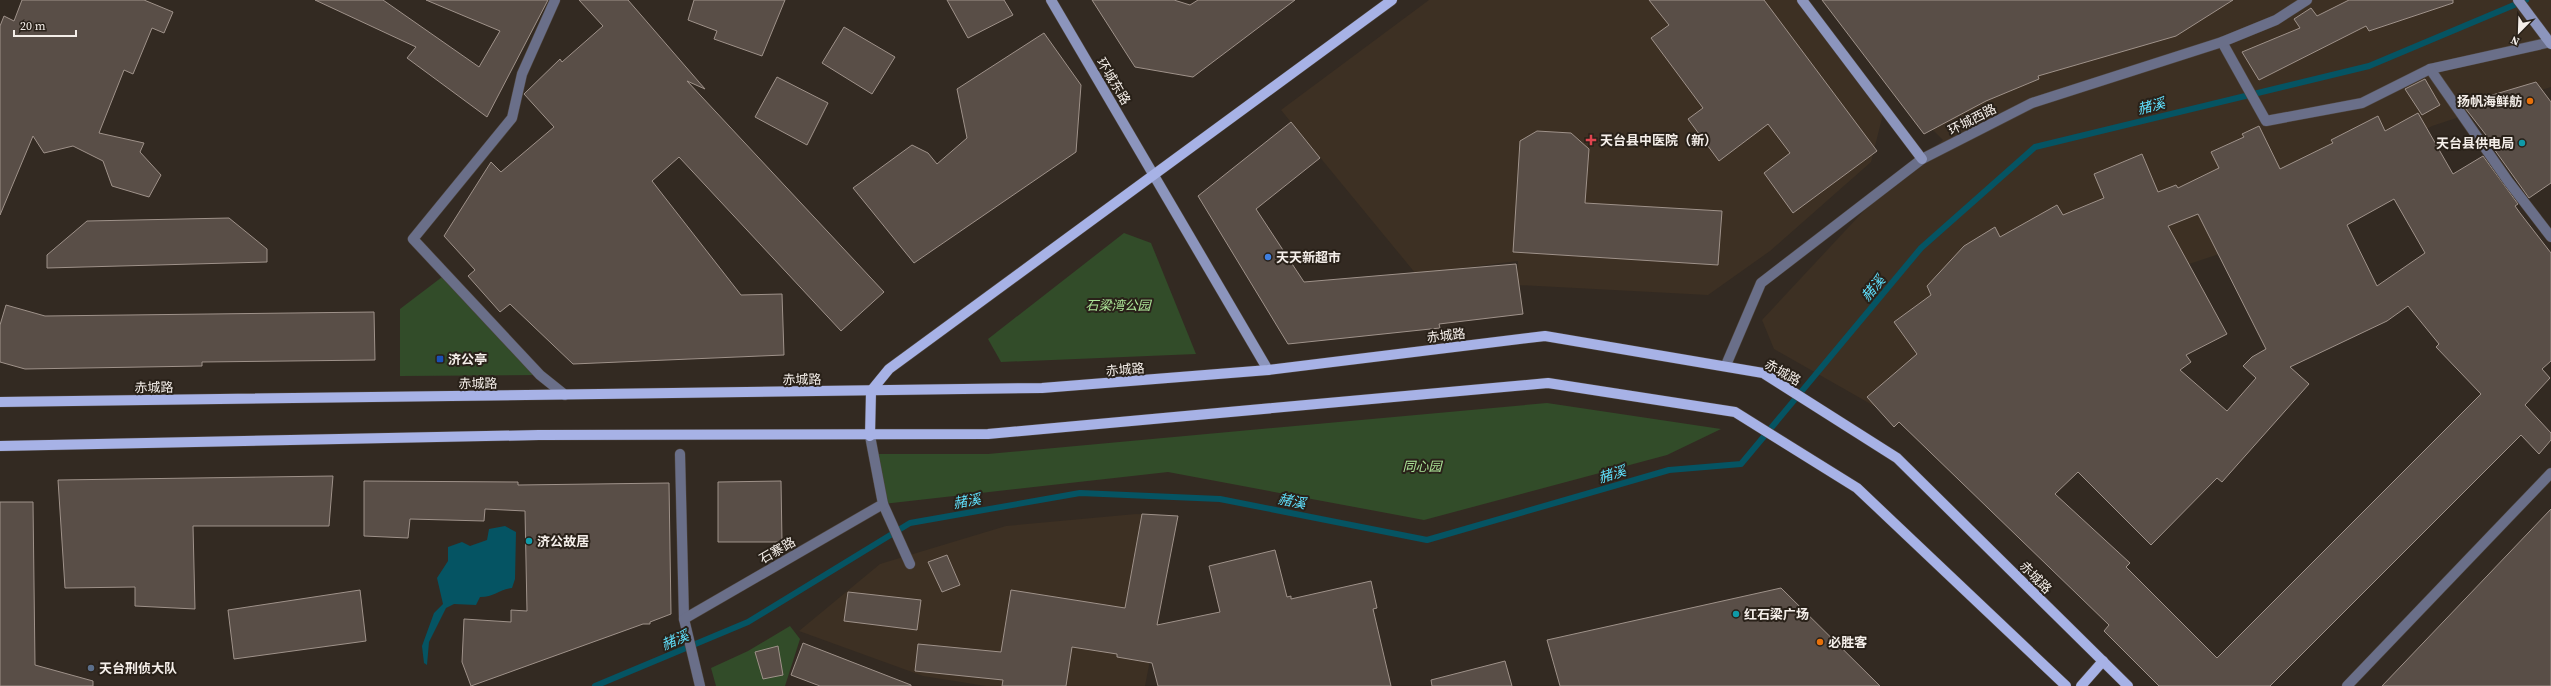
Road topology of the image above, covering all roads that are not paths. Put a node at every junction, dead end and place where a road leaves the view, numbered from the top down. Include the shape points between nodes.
1 (555, 0) edge
2 (1051, 0) edge
3 (1392, 0) edge
4 (1802, 0) edge
5 (2307, 0) edge
6 (2518, 0) edge
7 (2222, 42) junction
8 (2551, 43) edge
9 (2430, 69) junction
10 (1922, 159) junction
11 (1156, 175) junction
12 (2551, 236) edge
13 (1726, 365) junction
14 (1268, 370) junction
15 (871, 391) junction
16 (565, 395) junction
17 (0, 402) edge
18 (870, 436) junction
19 (0, 446) edge
20 (680, 454) dead end
21 (2551, 473) edge
22 (883, 504) junction
23 (910, 564) dead end
24 (684, 620) junction
25 (2103, 661) junction
26 (700, 685) edge
27 (2066, 686) edge
28 (2081, 686) edge
29 (2128, 686) edge
30 (2347, 686) edge

1 - 16 street via 522,74 512,118 412,239 540,375
2 - 11 main road, 环城东路
3 - 11 main road
4 - 10 main road
5 - 7 street, 环城西路 via 2276,20
6 - 8 main road
7 - 9 street via 2266,121 2362,103
7 - 10 street, 环城西路 via 2032,103
8 - 9 street
9 - 12 street via 2508,182
10 - 13 street, 环城西路 via 1761,283
11 - 14 main road, 环城东路
11 - 15 main road via 889,369
13 - 14 main road, 赤城路 via 1545,336
13 - 25 main road, 赤城路 via 1763,373 1897,458
14 - 15 main road, 赤城路 via 1042,388
15 - 16 main road, 赤城路
15 - 18 main road
16 - 17 main road, 赤城路
18 - 19 main road via 539,435
18 - 22 street
18 - 27 main road via 988,434 1548,383 1735,412 1857,488
20 - 24 street
21 - 30 street
22 - 23 street
22 - 24 street, 石寨路
24 - 26 street
25 - 28 main road
25 - 29 main road, 赤城路

